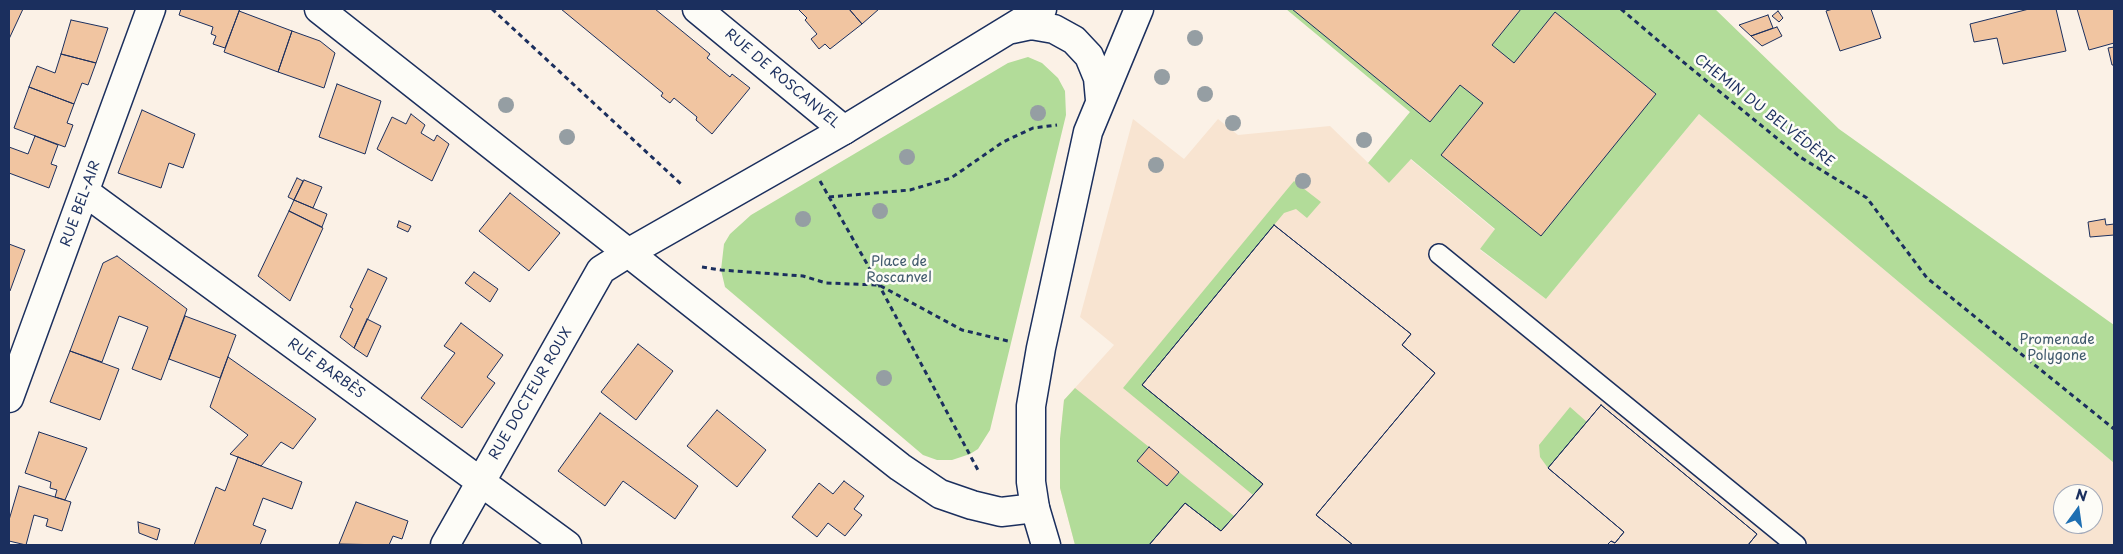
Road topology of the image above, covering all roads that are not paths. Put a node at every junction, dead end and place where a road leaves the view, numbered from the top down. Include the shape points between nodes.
1 (152, 9) edge
2 (318, 9) edge
3 (697, 9) edge
4 (1042, 9) edge
5 (1139, 9) edge
6 (990, 40) junction
7 (1100, 100) junction
8 (844, 130) junction
9 (85, 192) junction
10 (628, 253) junction
11 (1439, 254) dead end
12 (9, 398) edge
13 (481, 482) junction
14 (1035, 508) junction
15 (446, 545) edge
16 (567, 545) edge
17 (1046, 545) edge
18 (1796, 545) edge

1 - 9 street, RUE BEL-AIR
2 - 10 street
3 - 8 street, RUE DE ROSCANVEL
4 - 6 street
5 - 7 street
6 - 7 street via 1009,29 1031,25 1054,28 1074,40 1089,56 1098,78
6 - 8 street
7 - 14 street via 1088,132 1031,406 1031,482
8 - 10 street
9 - 12 street, RUE BEL-AIR
9 - 13 street, RUE BARBÈS
10 - 13 street, RUE DOCTEUR ROUX via 601,270
10 - 14 street via 900,467 940,494 1001,512
11 - 18 lane
13 - 15 street, RUE DOCTEUR ROUX
13 - 16 street, RUE BARBÈS
14 - 17 street

